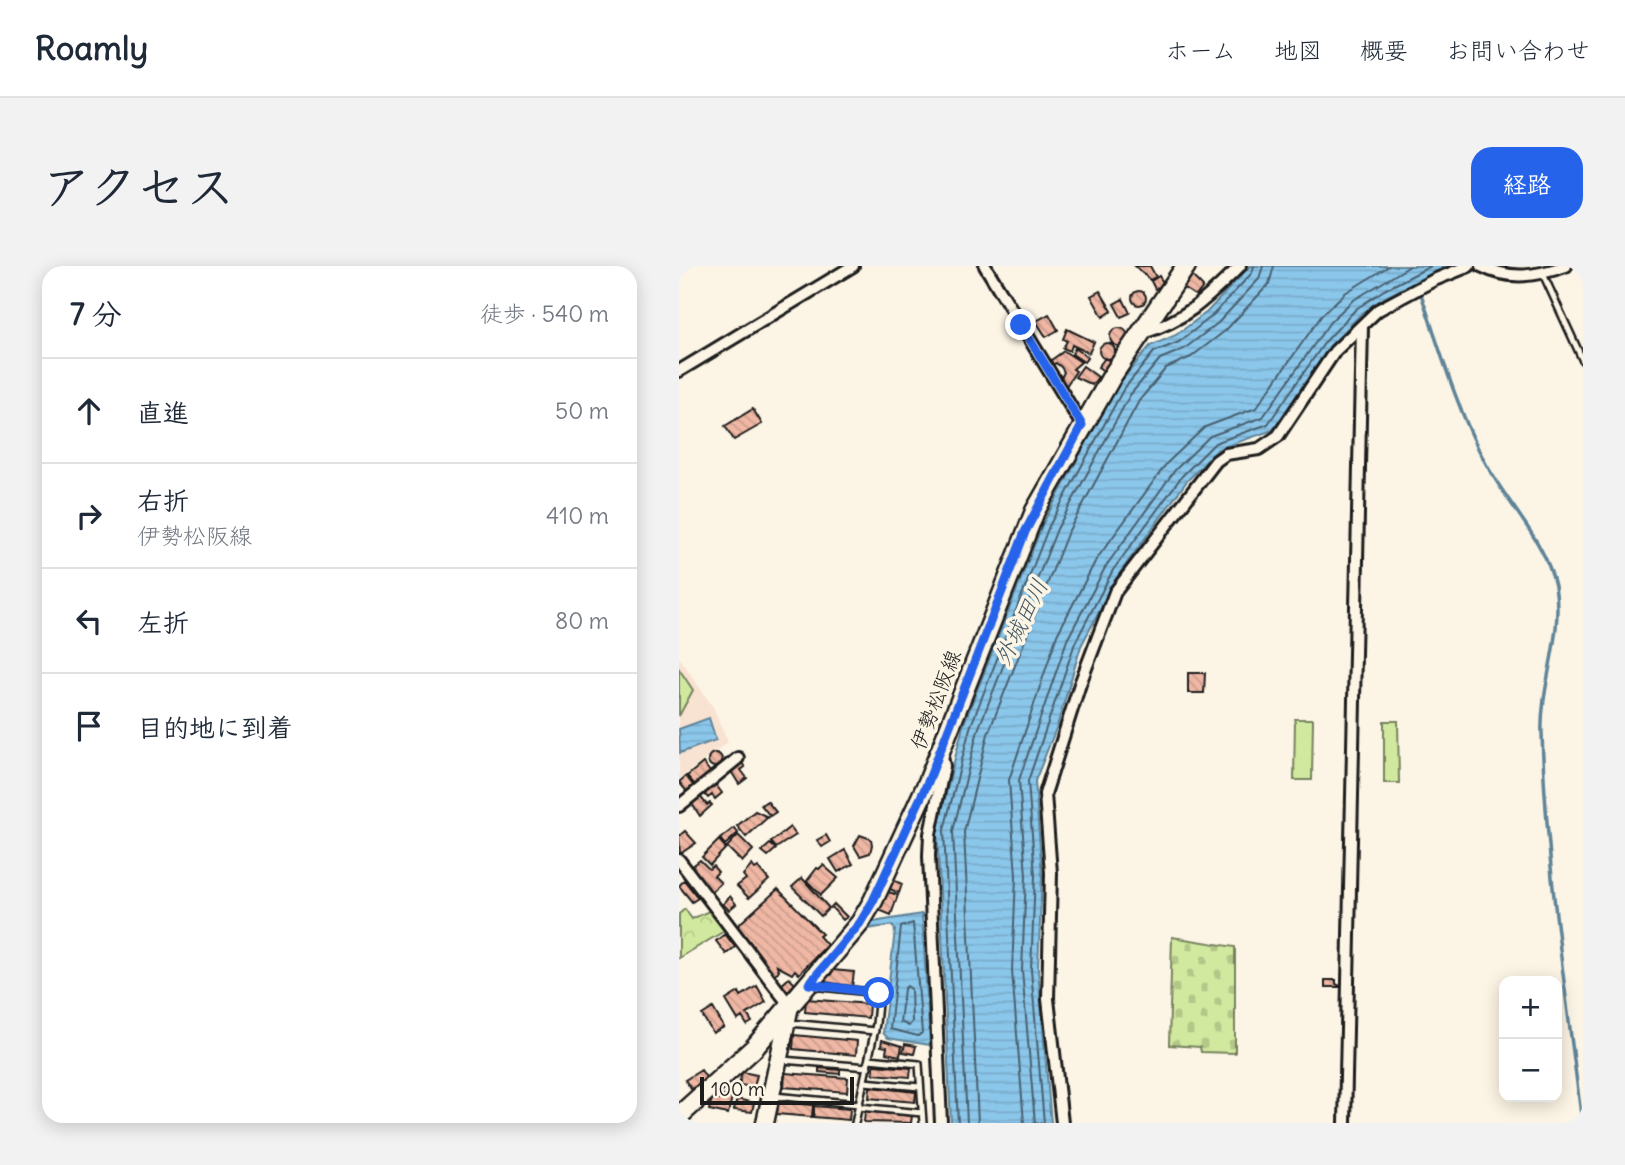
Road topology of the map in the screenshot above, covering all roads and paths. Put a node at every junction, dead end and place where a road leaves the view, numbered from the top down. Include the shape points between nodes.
1 (853, 266) edge
2 (985, 266) edge
3 (1186, 266) edge
4 (1240, 266) edge
5 (1469, 266) edge
6 (1481, 266) edge
7 (1566, 266) edge
8 (1543, 274) junction
9 (1362, 326) junction
10 (1141, 333) junction
11 (1583, 361) edge
12 (679, 371) edge
13 (1082, 425) junction
14 (941, 750) junction
15 (738, 758) dead end
16 (679, 806) edge
17 (679, 860) edge
18 (809, 984) junction
19 (788, 1015) junction
20 (875, 1031) junction
21 (779, 1059) junction
22 (869, 1059) junction
23 (868, 1067) junction
24 (864, 1082) junction
25 (920, 1087) junction
26 (771, 1096) junction
27 (859, 1106) junction
28 (922, 1113) junction
29 (679, 1116) edge
30 (765, 1123) edge
31 (855, 1123) edge
32 (923, 1123) edge
33 (941, 1123) edge
34 (1062, 1123) edge
35 (1345, 1123) edge

1 - 12 street
2 - 13 street
3 - 10 main road, 伊勢松阪線
4 - 10 street via 1194,310
5 - 9 street via 1393,301
6 - 8 street via 1514,276
7 - 8 street
8 - 11 lane
9 - 34 street via 1335,351 1277,436 1259,449 1226,454 1200,482 1115,592 1080,684 1044,804 1051,873 1048,999
9 - 35 street
10 - 13 main road, 伊勢松阪線
13 - 14 main road, 伊勢松阪線 via 1025,532
14 - 18 main road, 伊勢松阪線 via 873,901
14 - 33 street via 944,766 929,856
15 - 16 street
17 - 19 street
18 - 19 main road, 伊勢松阪線
18 - 20 lane via 879,993
19 - 20 lane
19 - 21 street
19 - 29 main road, 伊勢松阪線
20 - 22 lane
21 - 23 lane
21 - 26 street
22 - 23 lane
22 - 25 lane via 919,1064
23 - 24 lane
24 - 25 lane
24 - 27 lane
25 - 28 lane
26 - 27 lane
26 - 30 street
27 - 28 lane
27 - 31 lane
28 - 32 lane

